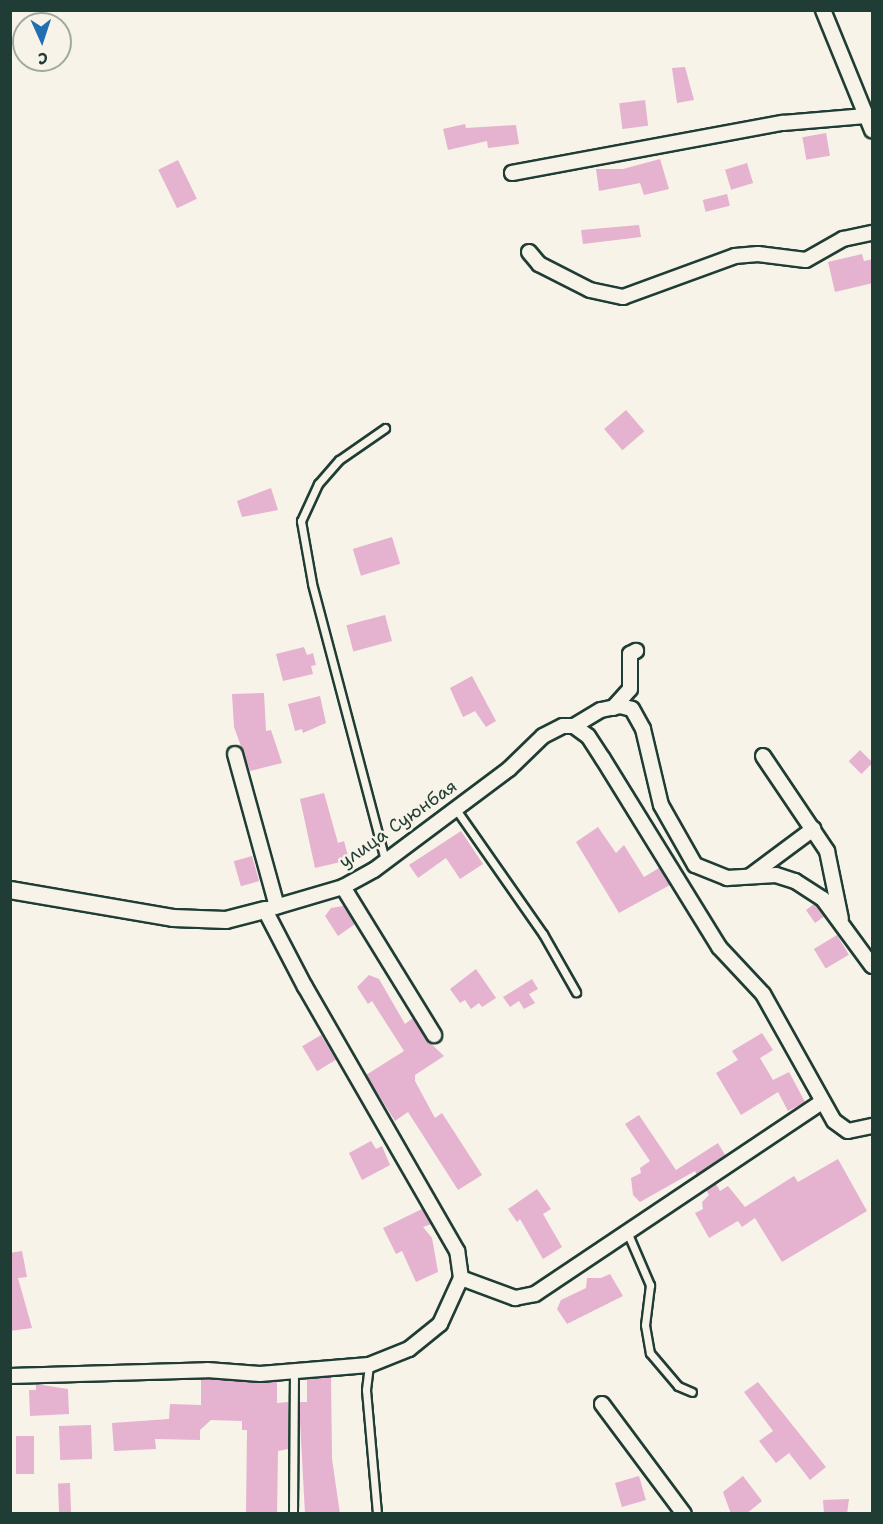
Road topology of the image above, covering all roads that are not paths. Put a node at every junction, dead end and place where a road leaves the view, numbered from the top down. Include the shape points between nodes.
1 (823, 10) edge
2 (866, 116) junction
3 (873, 130) edge
4 (512, 173) dead end
5 (873, 233) edge
6 (529, 252) dead end
7 (385, 428) dead end
8 (636, 651) dead end
9 (613, 708) junction
10 (574, 726) junction
11 (235, 754) dead end
12 (764, 756) dead end
13 (455, 808) junction
14 (813, 829) junction
15 (385, 860) junction
16 (749, 877) junction
17 (343, 887) junction
18 (10, 890) edge
19 (271, 908) junction
20 (841, 920) junction
21 (873, 966) edge
22 (576, 992) dead end
23 (434, 1035) dead end
24 (822, 1102) junction
25 (873, 1126) edge
26 (628, 1234) junction
27 (462, 1278) junction
28 (369, 1365) junction
29 (294, 1373) junction
30 (10, 1376) edge
31 (692, 1392) dead end
32 (602, 1404) dead end
33 (293, 1514) edge
34 (377, 1514) edge
35 (684, 1514) edge

1 - 2 street
2 - 3 street
2 - 4 street via 783,123
5 - 6 street via 843,239 806,260 758,254 735,256 623,297 590,290 539,264
7 - 15 lane via 339,460 325,476 301,521 312,583
8 - 9 street via 630,654 631,679 626,697
9 - 10 street
9 - 16 street via 632,709 638,718 662,805 695,865 727,878
10 - 13 street, улица Суюнбая via 563,726 543,736 509,769
10 - 24 street via 588,736 719,947 763,994
11 - 19 street
12 - 14 street
13 - 15 street, улица Суюнбая
13 - 22 lane via 543,934
14 - 16 street
14 - 20 street via 827,851
15 - 17 street, улица Суюнбая
16 - 20 street via 776,876 795,881 823,899
17 - 19 street, улица Суюнбая
17 - 23 street
18 - 19 street, улица Суюнбая via 173,918 226,920
19 - 27 street via 305,987 457,1251
20 - 21 street
24 - 25 street via 834,1121 848,1131
24 - 26 street
26 - 27 street via 535,1294 515,1298
26 - 31 lane via 650,1285 645,1325 650,1353 678,1386
27 - 28 street via 440,1324 409,1349
28 - 29 street
28 - 34 lane via 366,1389
29 - 30 street via 207,1370
29 - 33 lane
32 - 35 street

